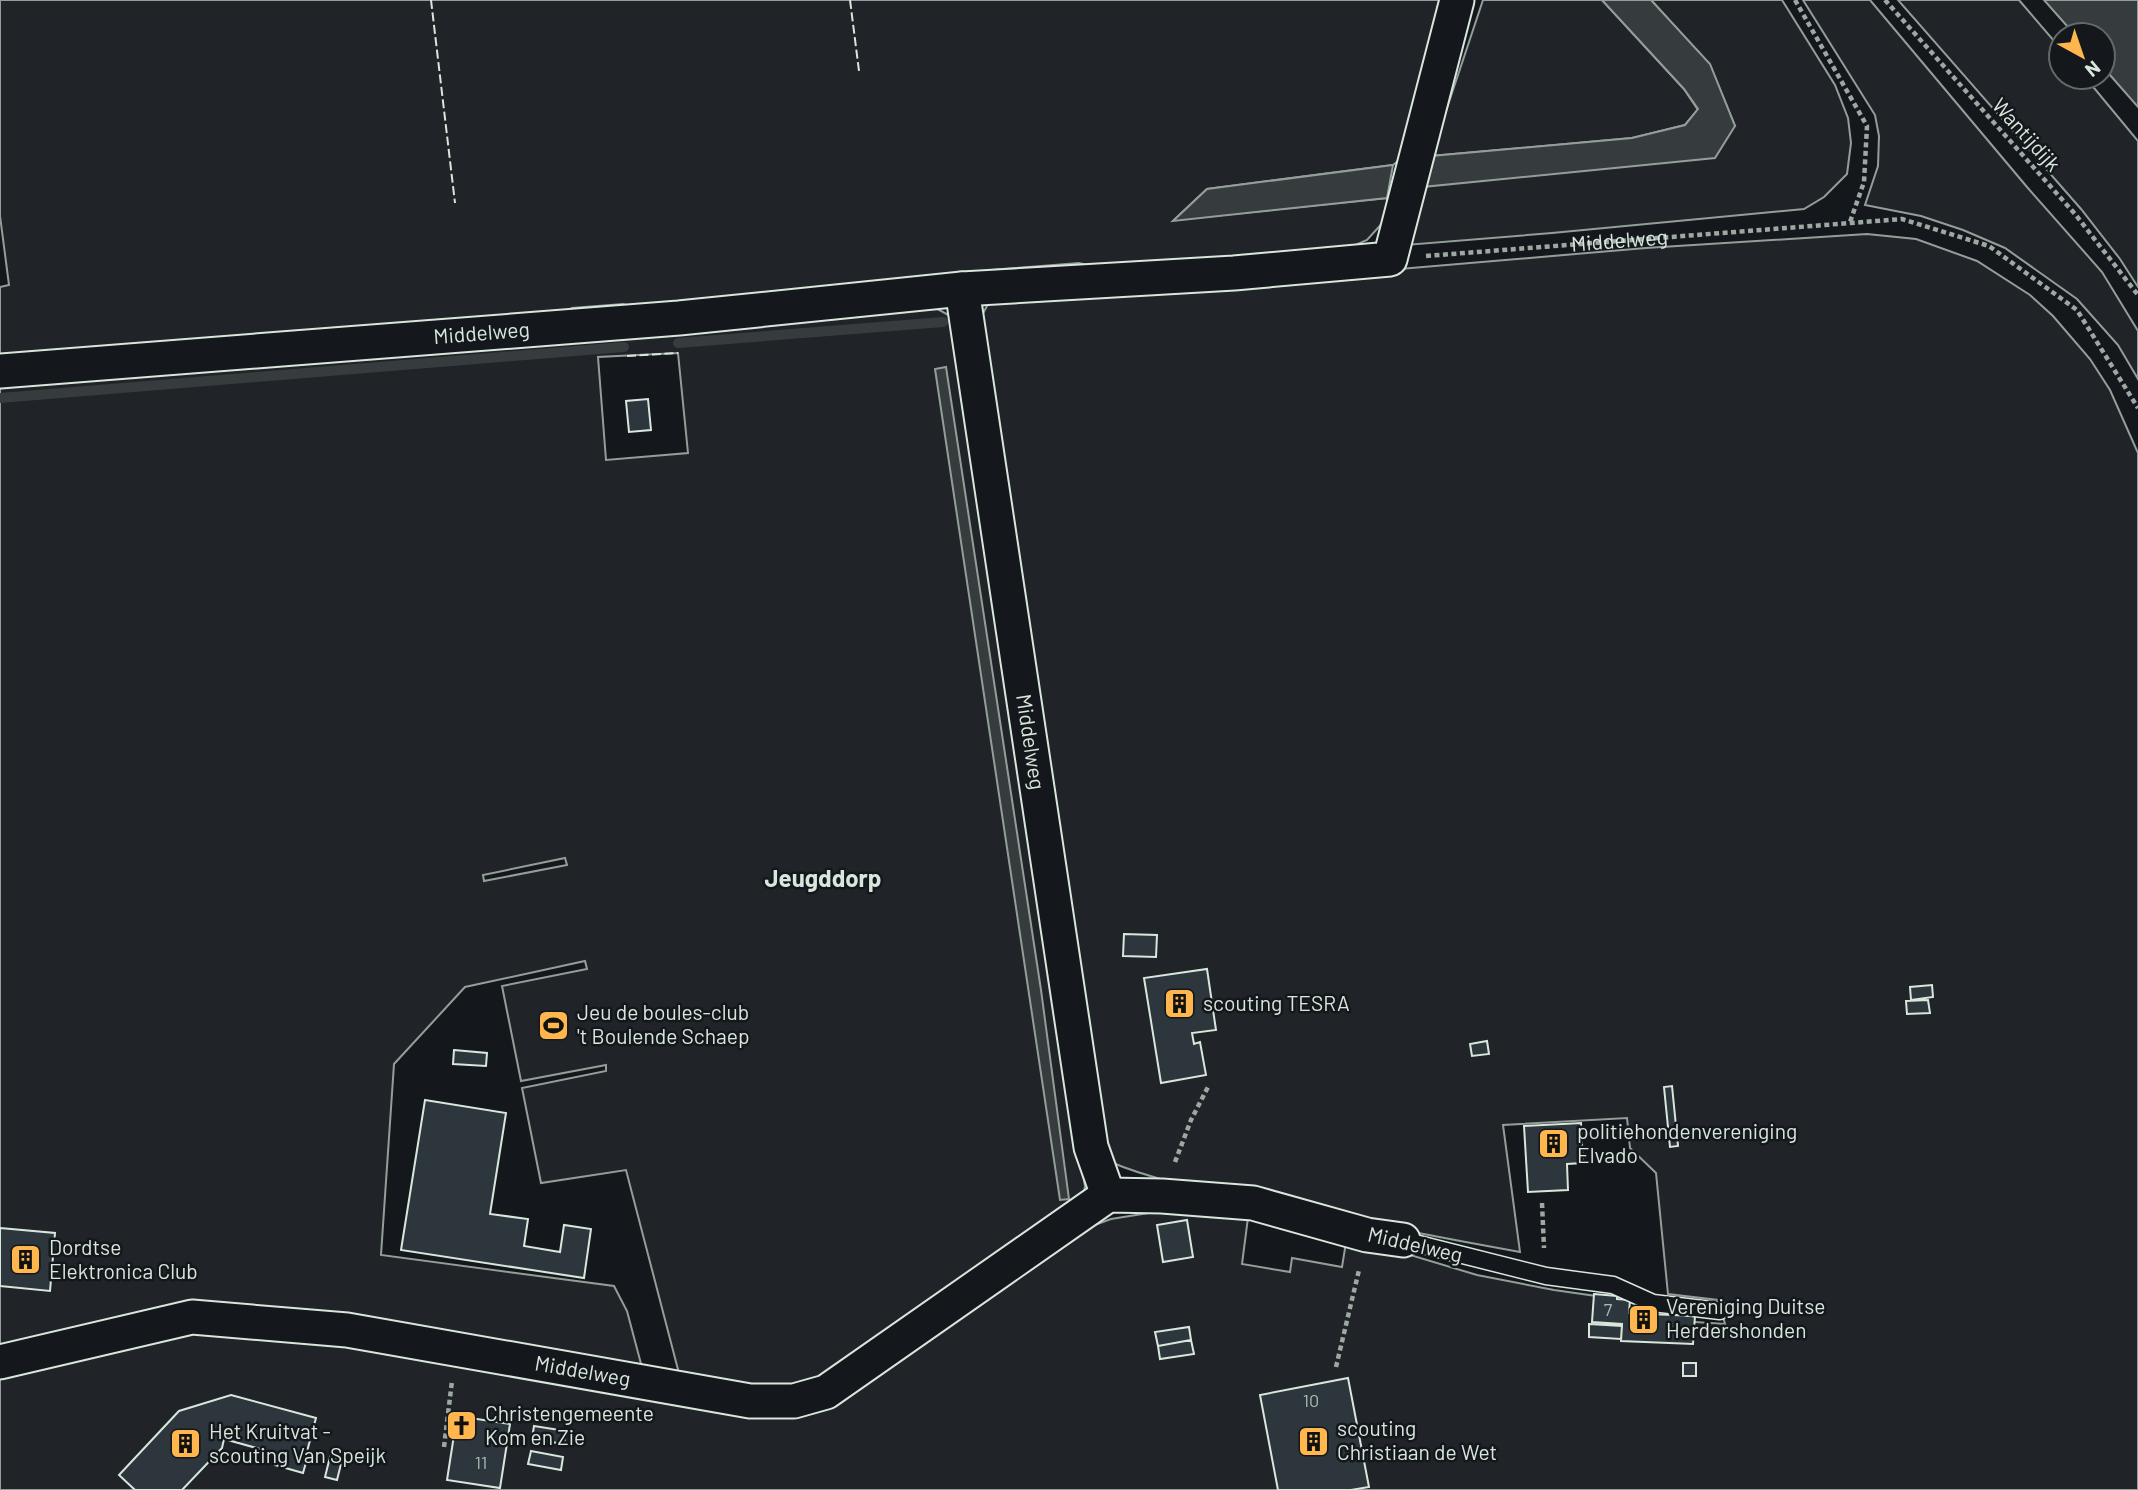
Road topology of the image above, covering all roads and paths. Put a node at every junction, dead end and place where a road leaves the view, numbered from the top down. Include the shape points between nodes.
1 (1457, 0) edge
2 (1795, 0) edge
3 (1885, 0) edge
4 (1850, 222) junction
5 (1390, 259) junction
6 (962, 289) junction
7 (2138, 295) edge
8 (0, 371) edge
9 (2138, 408) edge
10 (1208, 1087) dead end
11 (1108, 1195) junction
12 (1162, 1196) junction
13 (1542, 1203) dead end
14 (1367, 1235) junction
15 (1403, 1240) joint
16 (1546, 1276) junction
17 (1720, 1311) dead end
18 (456, 1349) junction
19 (0, 1362) edge
20 (1336, 1367) dead end
21 (444, 1447) dead end

1 - 5 street
2 - 4 path via 1867,126 1864,182
3 - 7 path, Wantijdijk via 2075,214
4 - 5 path, Middelweg
4 - 9 path, Middelweg via 1902,219 1989,246 2077,310
5 - 6 street, Middelweg
6 - 8 street, Middelweg via 679,318
6 - 11 street, Middelweg via 1091,1147
10 - 12 path
11 - 12 street, Middelweg
11 - 18 street, Middelweg via 826,1392 793,1401 750,1401
12 - 14 street, Middelweg via 1254,1203
13 - 16 path
14 - 15 street, Middelweg
14 - 20 path
15 - 16 lane, Middelweg
16 - 17 lane, Middelweg via 1614,1285 1653,1303
18 - 19 street, Middelweg via 347,1330 192,1317
18 - 21 path

